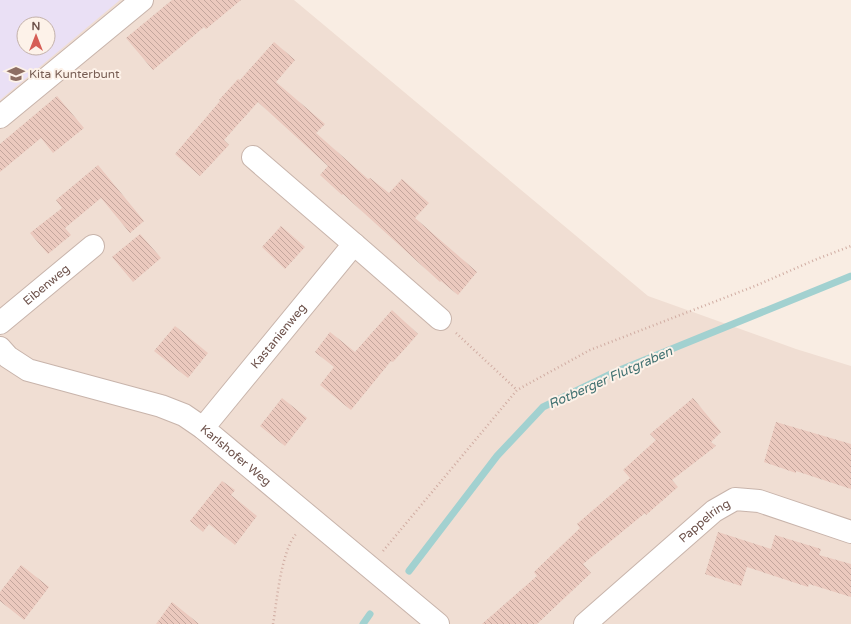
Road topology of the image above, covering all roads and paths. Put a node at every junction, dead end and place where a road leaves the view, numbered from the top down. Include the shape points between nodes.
1 (142, 0) edge
2 (0, 118) edge
3 (254, 157) dead end
4 (354, 244) junction
5 (93, 246) dead end
6 (851, 246) edge
7 (440, 319) joint
8 (0, 323) edge
9 (0, 348) edge
10 (517, 390) junction
11 (203, 428) junction
12 (311, 517) junction
13 (851, 532) edge
14 (376, 572) junction
15 (273, 624) edge
16 (438, 624) edge
17 (585, 624) edge

1 - 2 street
3 - 4 street
4 - 7 street
4 - 11 street, Kastanienweg
5 - 8 street, Eibenweg
6 - 10 path via 590,350
7 - 10 path
9 - 11 street, Karlshofer Weg via 8,357 28,370 161,406 184,414
10 - 14 path
11 - 12 street, Karlshofer Weg
12 - 14 street, Karlshofer Weg
12 - 15 path via 292,539 285,554
13 - 17 street, Pappelring via 759,501 735,500 714,510
14 - 16 street, Karlshofer Weg

